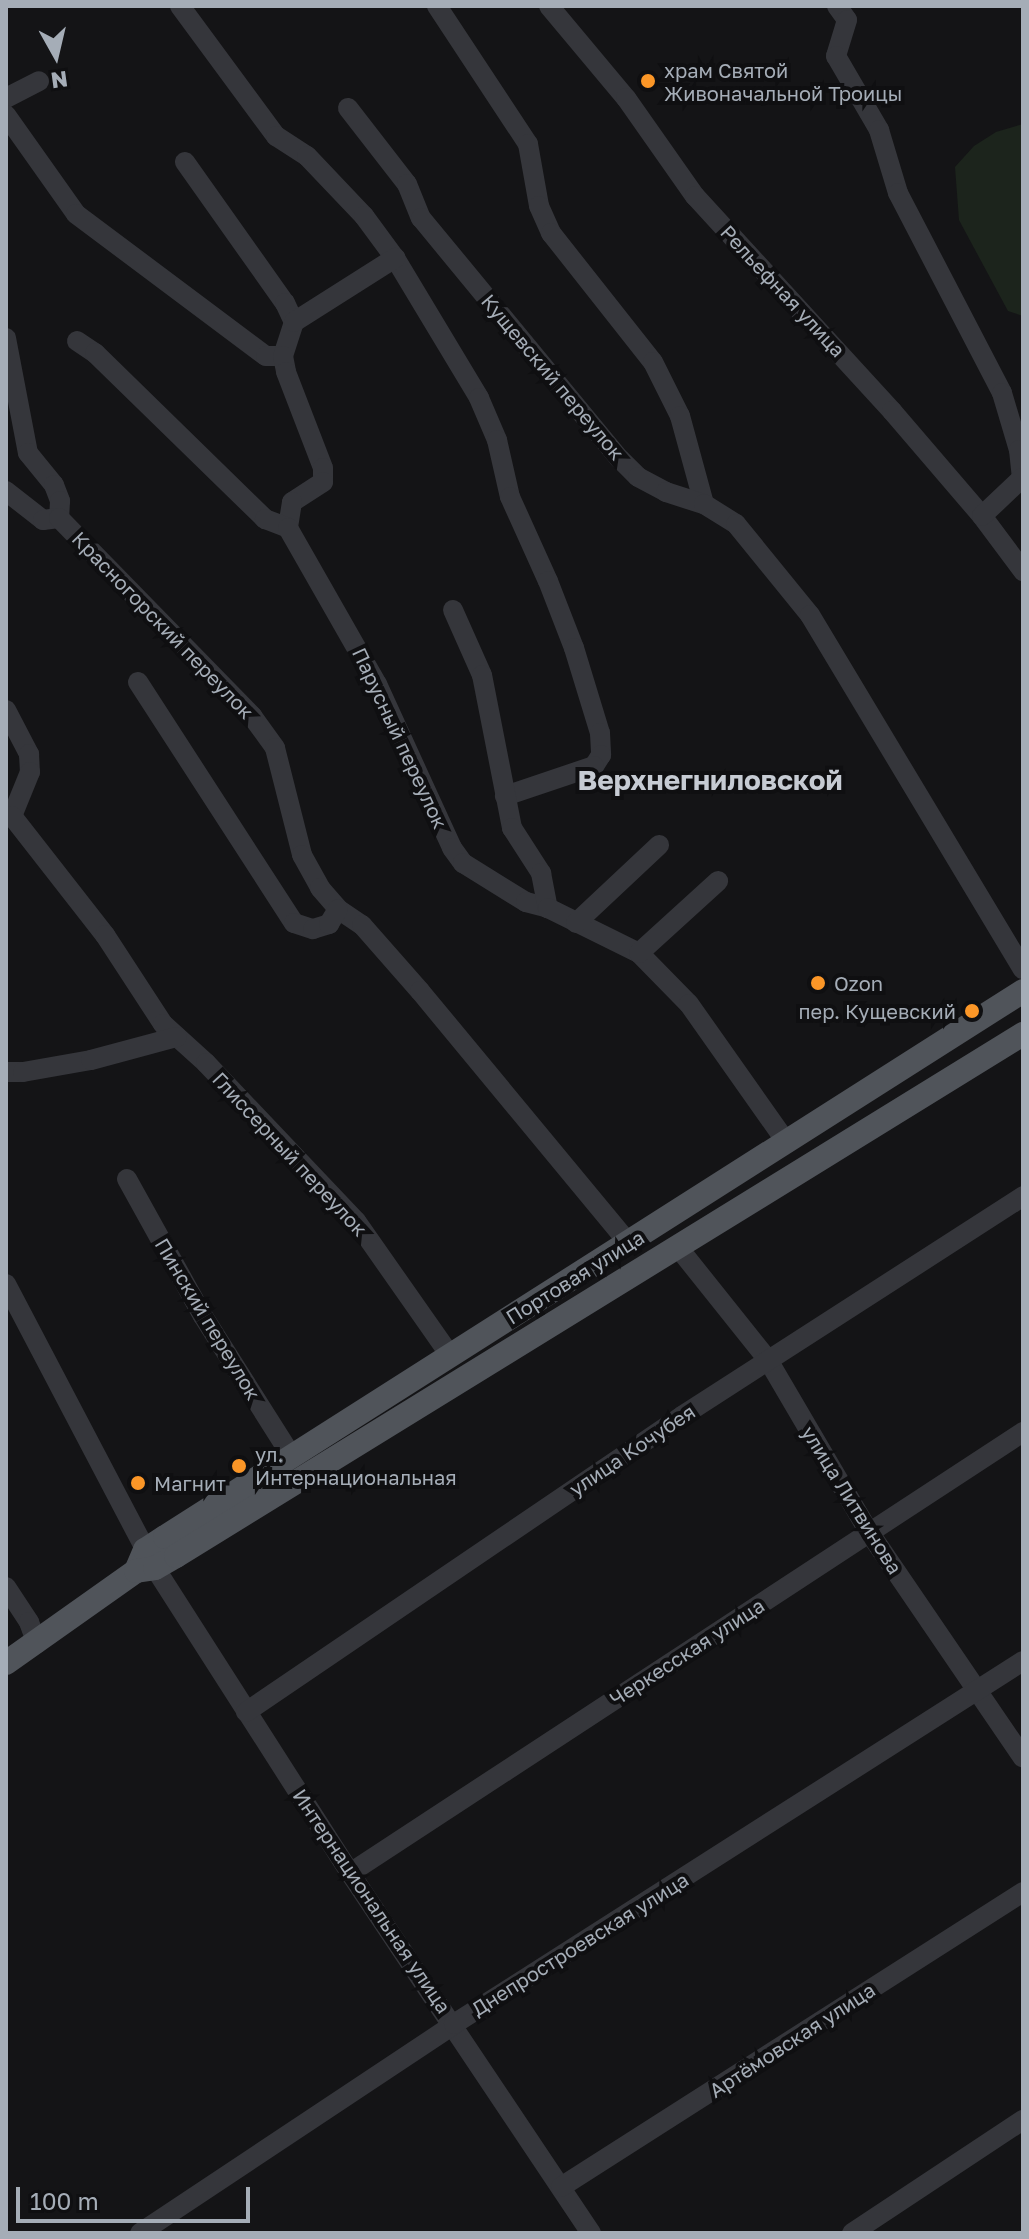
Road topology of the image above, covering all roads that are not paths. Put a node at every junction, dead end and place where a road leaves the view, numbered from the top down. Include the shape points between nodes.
1 (180, 6) edge
2 (437, 6) edge
3 (549, 6) edge
4 (837, 6) edge
5 (39, 81) dead end
6 (6, 98) edge
7 (348, 108) dead end
8 (6, 115) edge
9 (185, 162) dead end
10 (395, 258) junction
11 (294, 322) junction
12 (7, 338) edge
13 (77, 341) dead end
14 (283, 356) junction
15 (6, 491) edge
16 (704, 504) junction
17 (982, 516) junction
18 (59, 518) junction
19 (288, 528) junction
20 (1023, 571) edge
21 (453, 610) dead end
22 (138, 682) dead end
23 (6, 710) edge
24 (505, 796) junction
25 (9, 816) edge
26 (659, 845) dead end
27 (718, 881) dead end
28 (548, 908) junction
29 (338, 909) junction
30 (576, 923) junction
31 (639, 953) junction
32 (1023, 969) edge
33 (1023, 991) edge
34 (1023, 1034) edge
35 (177, 1037) junction
36 (6, 1072) edge
37 (787, 1143) junction
38 (127, 1179) dead end
39 (1023, 1196) edge
40 (629, 1244) junction
41 (677, 1246) junction
42 (6, 1284) edge
43 (450, 1355) junction
44 (768, 1360) junction
45 (1023, 1432) edge
46 (292, 1457) junction
47 (869, 1532) junction
48 (146, 1563) junction
49 (6, 1587) edge
50 (37, 1644) junction
51 (1023, 1661) edge
52 (6, 1663) edge
53 (976, 1692) junction
54 (246, 1712) junction
55 (1023, 1758) edge
56 (350, 1873) junction
57 (1023, 1892) edge
58 (454, 2024) junction
59 (1023, 2120) edge
60 (561, 2187) junction
61 (140, 2233) edge
62 (591, 2233) edge
63 (852, 2233) edge

1 - 10 street via 276,136 307,156
2 - 16 street via 528,144 539,206 551,233 653,362 680,416
3 - 17 street, Рельефная улица via 626,98 695,196
4 - 17 street via 847,20 836,56 879,130 898,193 1002,393 1019,450 1022,478
5 - 6 street
7 - 16 street, Кущевский переулок via 407,184 421,218 620,459 638,477 666,492
8 - 14 street via 76,214 266,356
9 - 11 street
10 - 11 street
10 - 24 street via 479,398 497,440 510,497 554,594 600,733 601,755 594,766
11 - 14 street
12 - 18 street, Красногорский переулок via 28,453 54,485
13 - 19 street via 265,519
14 - 19 street via 323,468 323,482 292,502
15 - 18 street, Красногорский переулок via 43,520
16 - 32 street, Кущевский переулок via 736,524 810,615
17 - 20 street, Рельефная улица
18 - 29 street, Красногорский переулок via 252,716 275,748 302,855
19 - 28 street, Парусный переулок via 377,684 452,848 463,863 526,902
21 - 24 street via 482,675
22 - 29 street via 294,923 313,929 329,924
23 - 25 street, Глиссерный переулок via 29,754 30,772
24 - 28 street via 512,828 541,873
25 - 35 street, Глиссерный переулок via 105,935
26 - 30 street
27 - 31 street
28 - 30 street, Парусный переулок
29 - 40 street, Красногорский переулок via 362,925 420,991
30 - 31 street, Парусный переулок
31 - 37 street, Парусный переулок via 689,1004
33 - 37 main road, Портовая улица
34 - 41 main road, Портовая улица
35 - 36 street via 91,1060
35 - 43 street, Глиссерный переулок via 356,1221
37 - 40 main road, Портовая улица
38 - 46 street, Пинский переулок via 203,1316
39 - 44 street, улица Кочубея
40 - 43 main road, Портовая улица
41 - 44 street, улица Литвинова
41 - 48 main road, Портовая улица
42 - 48 street, Интернациональная улица
43 - 46 main road, Портовая улица
44 - 47 street, улица Литвинова
44 - 54 street, улица Кочубея
45 - 47 street, Черкесская улица
46 - 48 main road, Портовая улица
47 - 53 street, улица Литвинова
47 - 56 street, Черкесская улица
48 - 50 main road, Портовая улица
48 - 54 street, Интернациональная улица
49 - 50 street
50 - 52 main road, Портовая улица
51 - 53 street, Днепростроевская улица
53 - 55 street, улица Литвинова
53 - 58 street, Днепростроевская улица
54 - 56 street, Интернациональная улица
56 - 58 street, Интернациональная улица
57 - 60 street, Артёмовская улица
58 - 60 street, Интернациональная улица
58 - 61 street, Днепростроевская улица
59 - 63 street
60 - 62 street, Интернациональная улица

